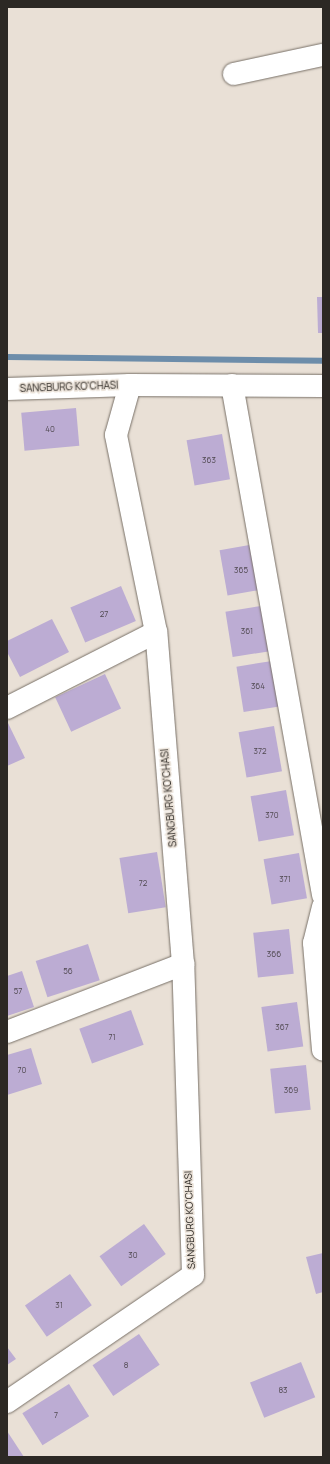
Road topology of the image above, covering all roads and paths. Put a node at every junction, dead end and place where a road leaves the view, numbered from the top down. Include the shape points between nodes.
1 (323, 55) edge
2 (234, 74) dead end
3 (130, 385) junction
4 (240, 385) junction
5 (323, 386) edge
6 (7, 389) edge
7 (156, 632) junction
8 (7, 708) edge
9 (323, 895) edge
10 (323, 907) edge
11 (183, 964) junction
12 (7, 1032) edge
13 (323, 1050) edge
14 (7, 1402) edge

1 - 2 street
3 - 4 street, SANGBURG KO'CHASI
3 - 6 street, SANGBURG KO'CHASI
3 - 7 street, SANGBURG KO'CHASI via 116,435
4 - 5 street, SANGBURG KO'CHASI
4 - 9 street
7 - 8 street
7 - 11 street, SANGBURG KO'CHASI
10 - 13 street via 314,943
11 - 12 street
11 - 14 street, SANGBURG KO'CHASI via 193,1275

